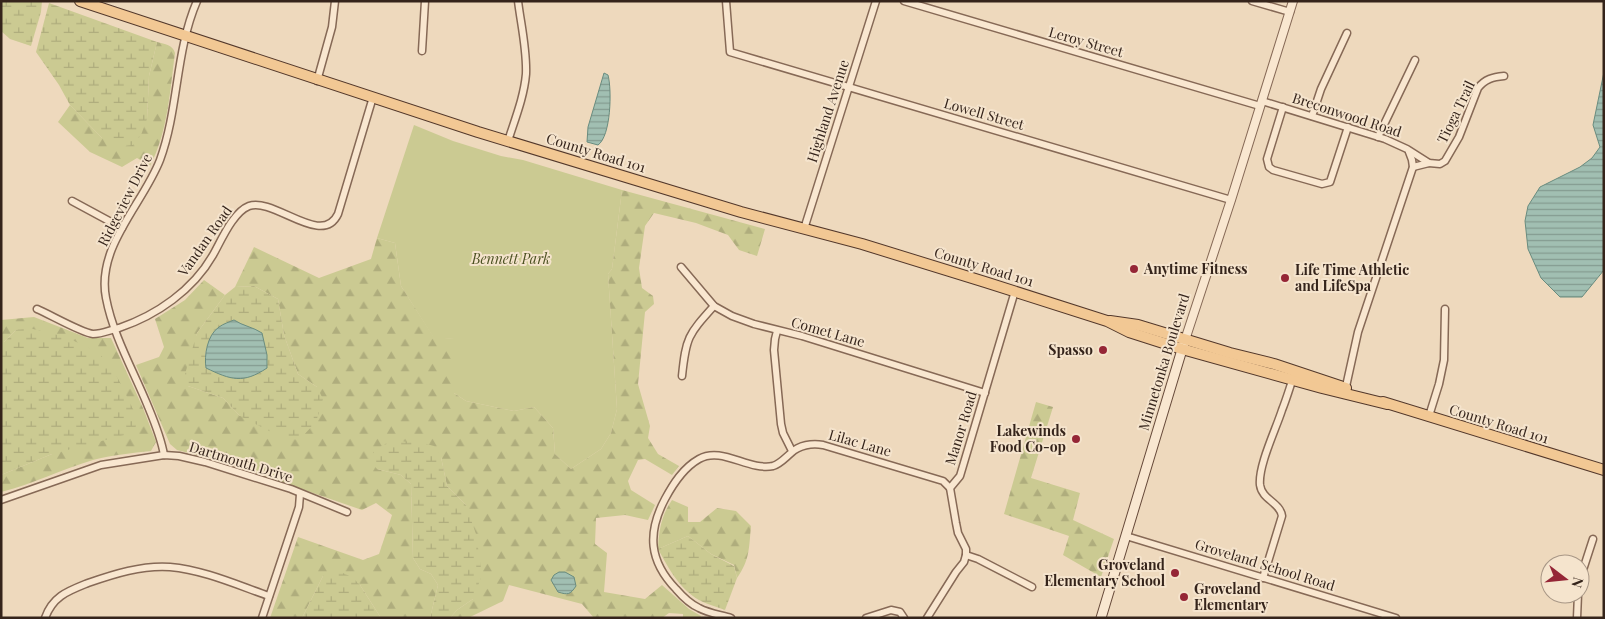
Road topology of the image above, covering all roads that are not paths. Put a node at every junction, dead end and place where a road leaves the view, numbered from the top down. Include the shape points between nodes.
1 (80, 1) edge
2 (197, 1) edge
3 (335, 1) edge
4 (425, 1) edge
5 (518, 1) edge
6 (726, 1) edge
7 (876, 1) edge
8 (904, 1) edge
9 (1252, 1) edge
10 (1293, 1) edge
11 (1290, 12) junction
12 (1347, 33) dead end
13 (186, 37) junction
14 (422, 51) dead end
15 (1415, 60) dead end
16 (1504, 76) dead end
17 (317, 80) junction
18 (849, 88) junction
19 (373, 97) junction
20 (1261, 103) junction
21 (1283, 107) junction
22 (1312, 116) junction
23 (1348, 127) junction
24 (1378, 136) junction
25 (508, 141) junction
26 (1408, 149) junction
27 (1429, 164) junction
28 (1413, 167) junction
29 (1231, 200) junction
30 (72, 201) dead end
31 (122, 228) junction
32 (804, 229) junction
33 (681, 267) dead end
34 (1015, 291) junction
35 (714, 306) junction
36 (37, 309) dead end
37 (1445, 309) dead end
38 (115, 329) junction
39 (777, 331) junction
40 (1183, 344) junction
41 (682, 376) dead end
42 (1292, 380) junction
43 (1345, 392) junction
44 (985, 393) junction
45 (1429, 416) junction
46 (792, 451) junction
47 (164, 455) junction
48 (1604, 470) edge
49 (950, 488) junction
50 (300, 494) junction
51 (1, 500) edge
52 (346, 512) dead end
53 (1126, 536) junction
54 (1592, 539) dead end
55 (1588, 554) edge
56 (966, 555) junction
57 (1263, 578) junction
58 (1032, 586) dead end
59 (269, 596) junction
60 (1578, 604) edge
61 (46, 618) edge
62 (262, 618) edge
63 (731, 618) edge
64 (866, 618) edge
65 (904, 618) edge
66 (927, 618) edge
67 (1101, 618) edge
68 (1396, 618) edge
69 (1577, 618) edge

1 - 13 main road, County Road 101
2 - 13 street, Ridgeview Drive
3 - 17 street via 332,27
4 - 14 street
5 - 25 street via 526,74
6 - 18 street, Lowell Street via 730,52
7 - 18 street, Highland Avenue
8 - 20 street, Leroy Street
9 - 11 street
10 - 11 street, Minnetonka Boulevard
11 - 20 street, Minnetonka Boulevard
12 - 22 street
13 - 17 main road, County Road 101
13 - 31 street, Ridgeview Drive via 168,137 148,185
15 - 24 street
16 - 27 street, Tioga Trail via 1483,82 1445,161
17 - 19 main road, County Road 101
18 - 29 street, Lowell Street
18 - 32 street, Highland Avenue
19 - 25 main road, County Road 101
19 - 38 street, Vandan Road via 333,223 325,227 315,226 263,206 246,207 238,213 209,262 189,286 155,312
20 - 21 street, Breconwood Road
20 - 29 street, Minnetonka Boulevard
21 - 22 street, Breconwood Road
21 - 23 street via 1267,159 1273,170 1322,184 1330,182
22 - 23 street, Breconwood Road
23 - 24 street, Breconwood Road
24 - 26 street, Breconwood Road
25 - 32 main road, County Road 101
26 - 27 street
26 - 28 street, Breconwood Road
27 - 28 street
28 - 43 street via 1358,332
29 - 40 street, Minnetonka Boulevard
30 - 31 street
31 - 38 street, Ridgeview Drive via 105,276 106,297
32 - 34 main road, County Road 101
33 - 35 street, Comet Lane
34 - 40 main road, County Road 101 via 1107,321 1134,324
34 - 44 street, Manor Road
35 - 39 street, Comet Lane via 732,316
35 - 41 street via 688,338
36 - 38 street, Vandan Road via 87,332 102,333
37 - 45 street via 1444,360
38 - 47 street, Ridgeview Drive via 158,429
39 - 44 street, Comet Lane
39 - 46 street via 774,350 783,433
40 - 42 main road, County Road 101
40 - 43 main road, County Road 101 via 1274,364
40 - 53 main road, Minnetonka Boulevard
42 - 43 main road, County Road 101
42 - 57 street via 1260,479 1263,493 1281,510 1282,516
43 - 45 main road, County Road 101
44 - 49 street, Manor Road via 960,476
45 - 48 main road, County Road 101
46 - 49 street, Lilac Lane via 809,444 823,445 944,481
46 - 63 street via 774,466 712,455 698,459 678,478 657,516 654,553 662,572 694,605
47 - 50 street, Dartmouth Drive via 205,462
47 - 51 street, Dartmouth Drive via 101,465
49 - 56 street
50 - 52 street, Dartmouth Drive
50 - 59 street, Dartmouth Drive via 299,507
53 - 57 street, Groveland School Road
53 - 67 main road, Minnetonka Boulevard
54 - 55 street
56 - 58 street
56 - 66 street
57 - 68 street, Groveland School Road
59 - 61 street via 188,570 143,568 124,571 65,592 53,603
59 - 62 street, Dartmouth Drive
60 - 69 street
64 - 65 street via 895,610

